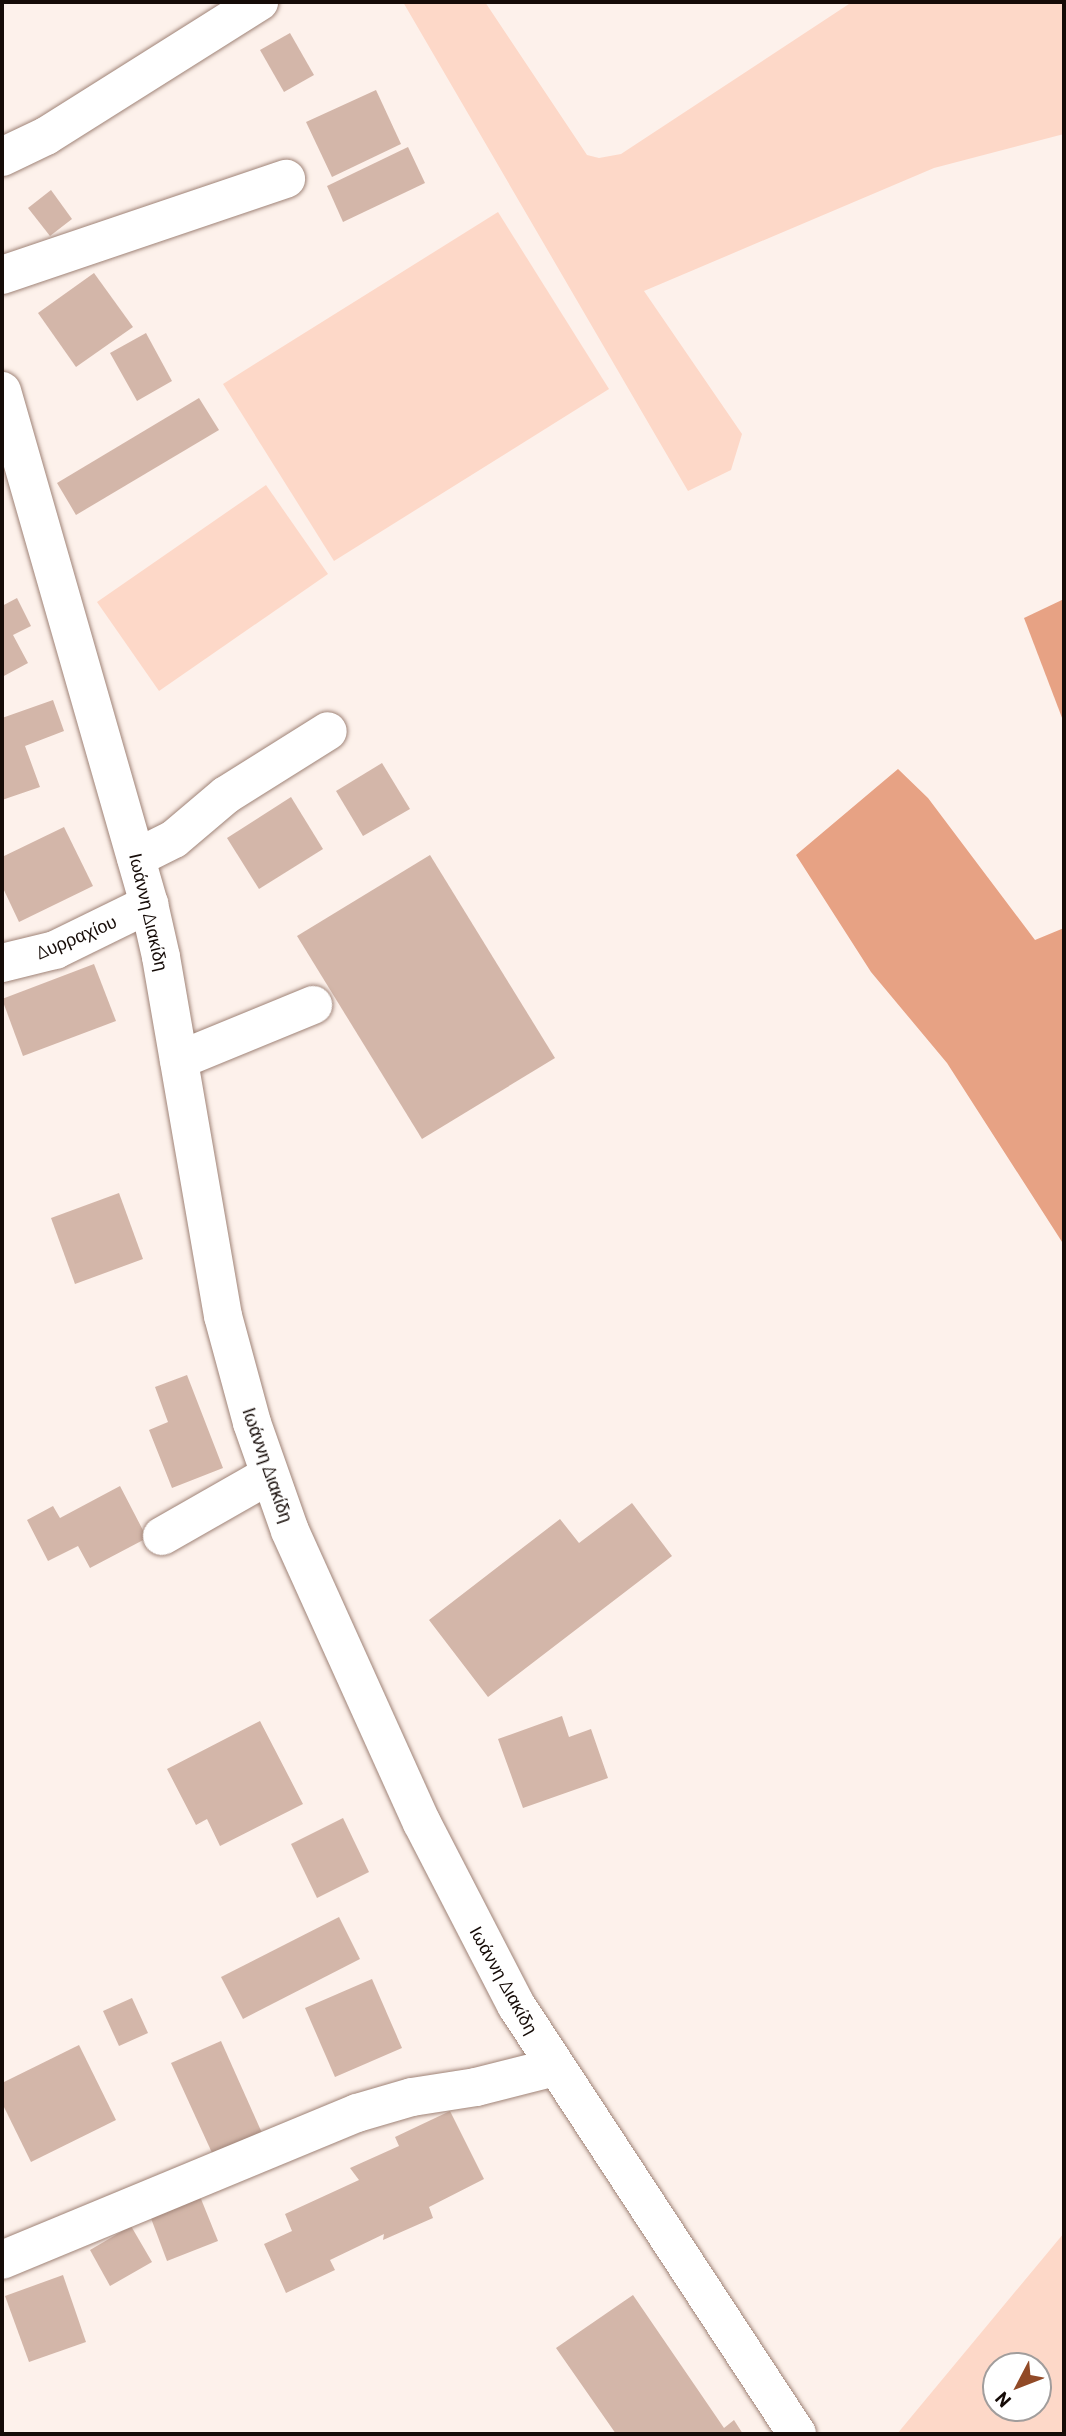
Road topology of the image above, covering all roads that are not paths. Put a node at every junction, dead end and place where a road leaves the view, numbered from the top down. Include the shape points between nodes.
1 (259, 2) edge
2 (2, 157) edge
3 (286, 178) dead end
4 (2, 275) edge
5 (2, 391) edge
6 (328, 731) dead end
7 (136, 858) junction
8 (149, 904) junction
9 (2, 963) edge
10 (313, 1005) dead end
11 (179, 1060) junction
12 (269, 1475) junction
13 (162, 1536) dead end
14 (555, 2067) junction
15 (2, 2260) edge
16 (797, 2434) edge

1 - 2 street via 46,136
3 - 4 street
5 - 7 street, Ιωάννη Διακίδη
6 - 7 street via 226,795 174,839
7 - 8 street, Ιωάννη Διακίδη
8 - 9 street, Δυρραχίου via 55,950
8 - 11 street, Ιωάννη Διακίδη
10 - 11 street
11 - 12 street, Ιωάννη Διακίδη via 223,1316
12 - 13 street
12 - 14 street, Ιωάννη Διακίδη via 320,1603 422,1823 486,1951
14 - 15 street via 476,2087 412,2096 357,2113
14 - 16 street, Ιωάννη Διακίδη

